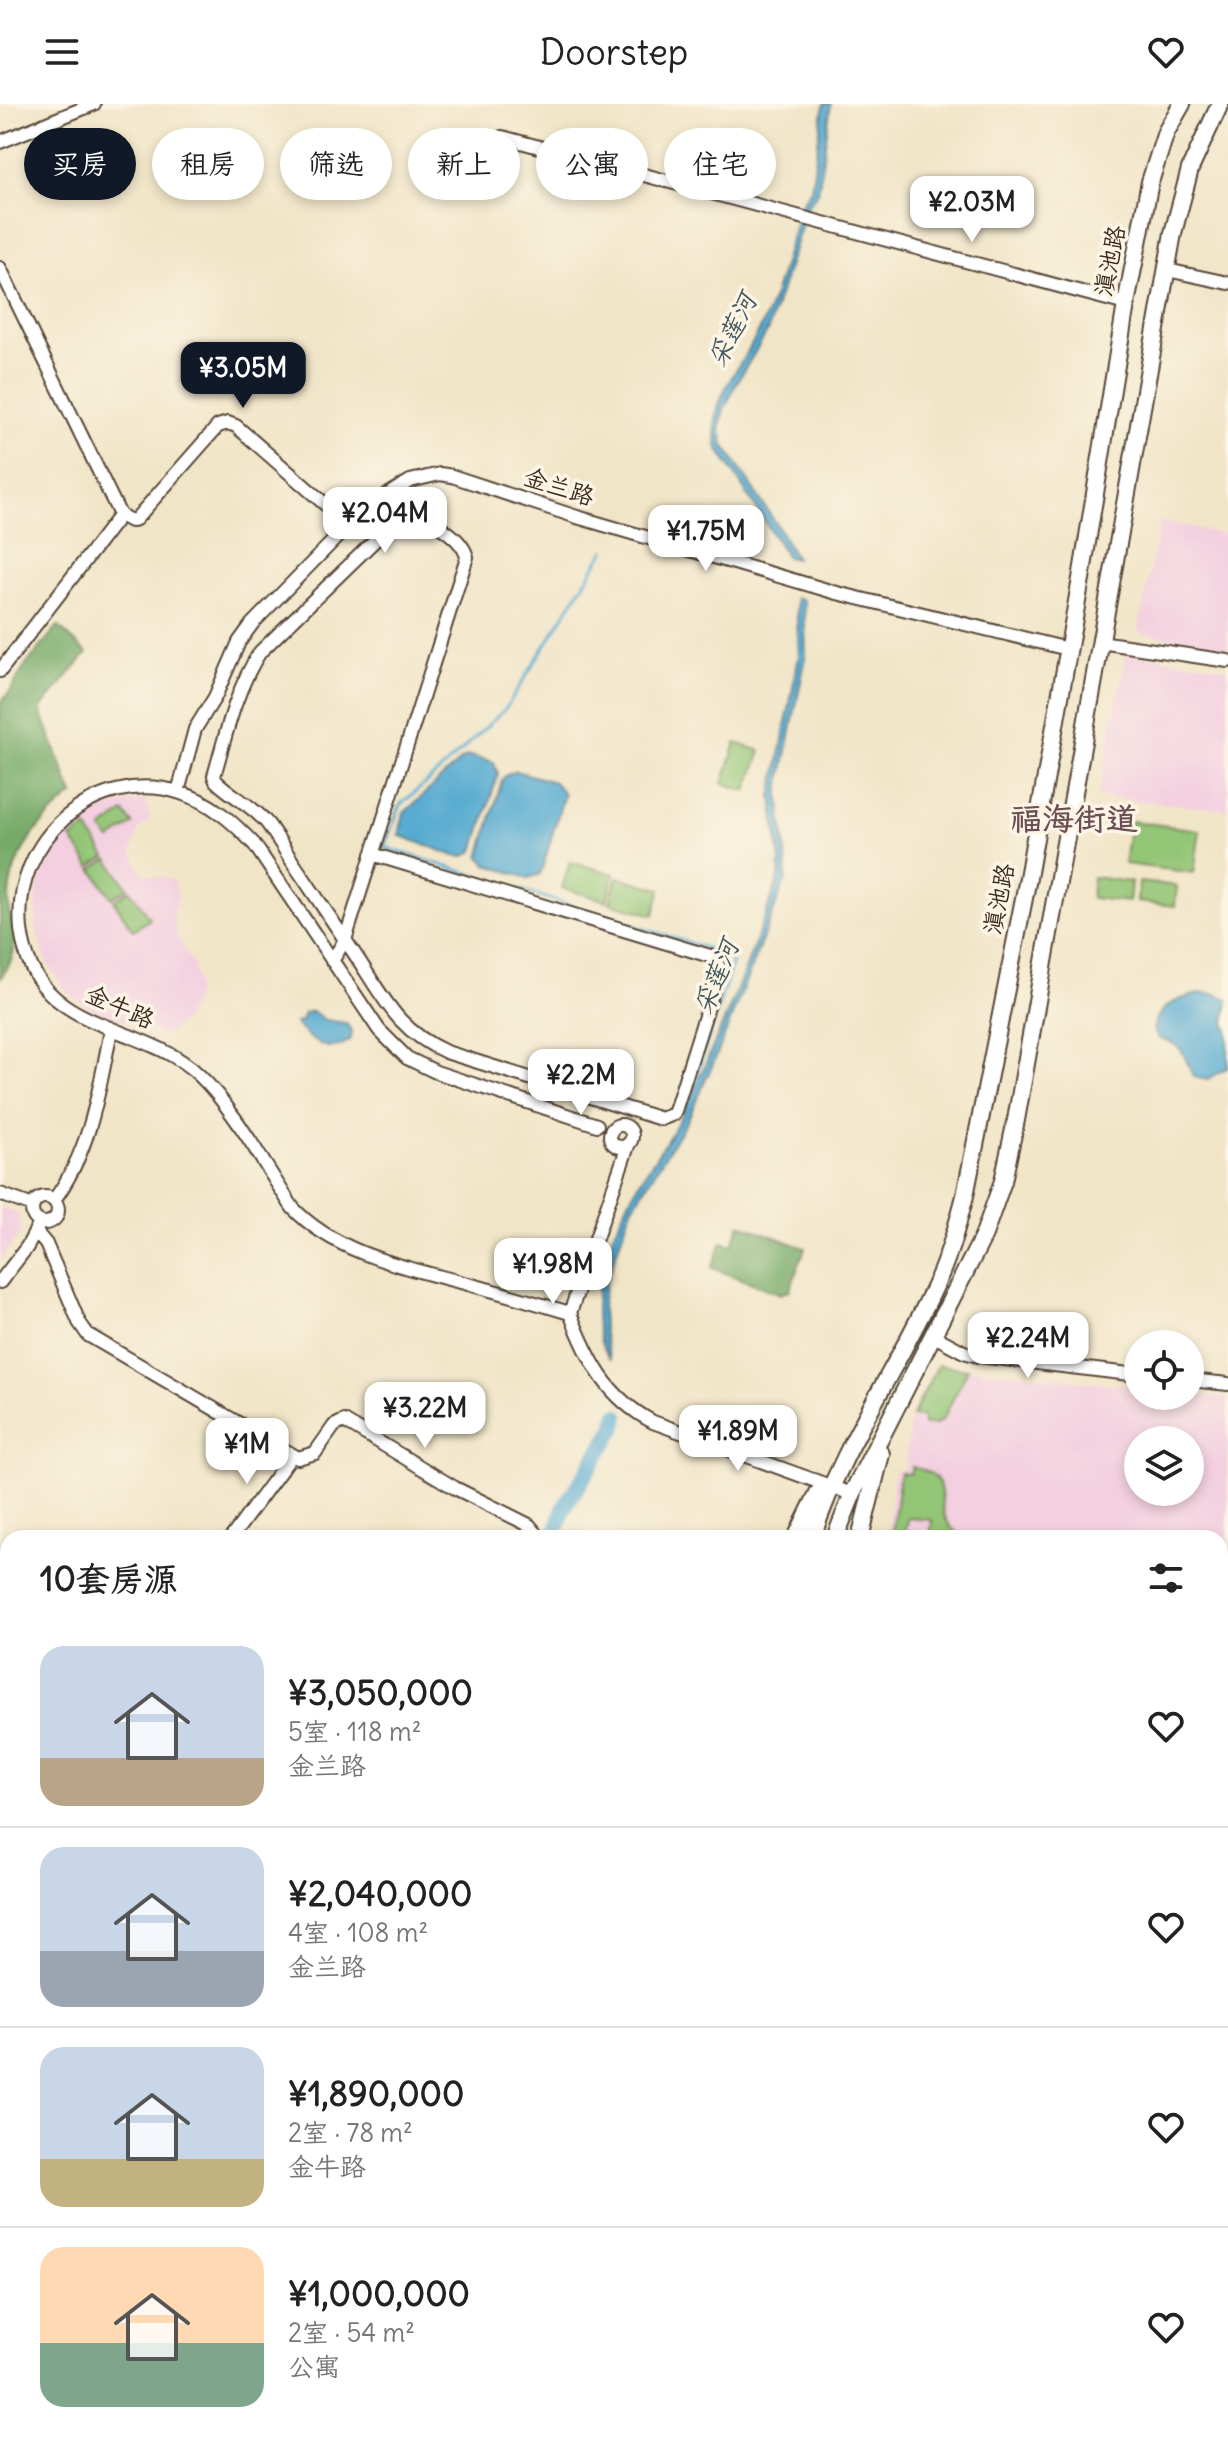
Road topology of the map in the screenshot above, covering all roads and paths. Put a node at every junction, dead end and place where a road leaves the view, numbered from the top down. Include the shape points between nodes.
1 (94, 104) edge
2 (1182, 104) edge
3 (1220, 104) edge
4 (1228, 105) edge
5 (0, 142) edge
6 (520, 142) edge
7 (1201, 143) junction
8 (0, 268) edge
9 (1167, 270) junction
10 (1228, 283) edge
11 (1126, 304) junction
12 (120, 515) junction
13 (351, 524) junction
14 (1100, 642) junction
15 (1068, 649) junction
16 (1228, 661) edge
17 (0, 671) edge
18 (178, 792) junction
19 (372, 854) junction
20 (345, 940) junction
21 (332, 961) junction
22 (111, 1030) junction
23 (636, 1111) junction
24 (597, 1125) junction
25 (624, 1126) junction
26 (612, 1142) junction
27 (629, 1143) junction
28 (620, 1169) junction
29 (0, 1194) edge
30 (54, 1200) junction
31 (33, 1206) junction
32 (38, 1226) junction
33 (0, 1282) edge
34 (570, 1313) junction
35 (934, 1336) junction
36 (1124, 1373) edge
37 (1204, 1381) edge
38 (1228, 1384) edge
39 (903, 1396) junction
40 (292, 1455) junction
41 (824, 1491) junction
42 (852, 1494) junction
43 (842, 1518) junction
44 (237, 1530) edge
45 (533, 1530) edge
46 (801, 1530) edge
47 (814, 1530) edge
48 (838, 1530) edge
49 (862, 1530) edge

1 - 5 street
2 - 11 main road, 滇池路 via 1166,132 1150,182
3 - 7 main road
4 - 7 street
6 - 11 street
7 - 9 main road via 1179,201
8 - 12 street
9 - 10 street
9 - 14 main road
11 - 15 main road, 滇池路
12 - 13 street via 136,519 218,426 228,423
12 - 17 street
13 - 15 street, 金兰路 via 395,488 440,474 837,593
13 - 18 street, 金兰路 via 239,642 195,729
14 - 16 street
14 - 35 main road via 1006,1167 979,1247
15 - 41 main road, 滇池路 via 965,1196 939,1277
18 - 21 street, 金牛路 via 216,809 254,844
18 - 22 street, 金牛路 via 146,787 93,797 46,835 25,882 21,930 41,981 66,1007
19 - 20 street
19 - 20 street via 467,557 461,544 407,513 260,652 248,670 214,776 267,823
19 - 23 street via 710,956 718,975 674,1114 661,1119
20 - 21 street
20 - 23 street via 393,1014 417,1038 446,1052
21 - 24 street, 金牛路 via 379,1030 407,1058
22 - 30 street via 96,1112 68,1181
22 - 34 street, 金牛路 via 162,1049 197,1073 293,1208 325,1235 402,1266
23 - 25 street
24 - 25 street
24 - 26 street
25 - 26 street via 612,1130
25 - 27 street via 632,1134
26 - 27 street via 620,1147
26 - 28 street
27 - 28 street
28 - 34 street
29 - 31 street
30 - 31 street via 44,1197
30 - 32 street via 56,1217
31 - 32 street
32 - 33 street
32 - 40 street via 88,1335
34 - 41 street via 603,1382 627,1406
35 - 36 street via 978,1356
35 - 39 main road
37 - 38 street
39 - 42 main road
39 - 49 main road via 879,1459
40 - 44 street
40 - 45 street via 315,1453 334,1426 344,1421
41 - 42 street
41 - 43 main road via 842,1502
41 - 46 main road
41 - 47 main road
42 - 43 main road
43 - 48 main road

